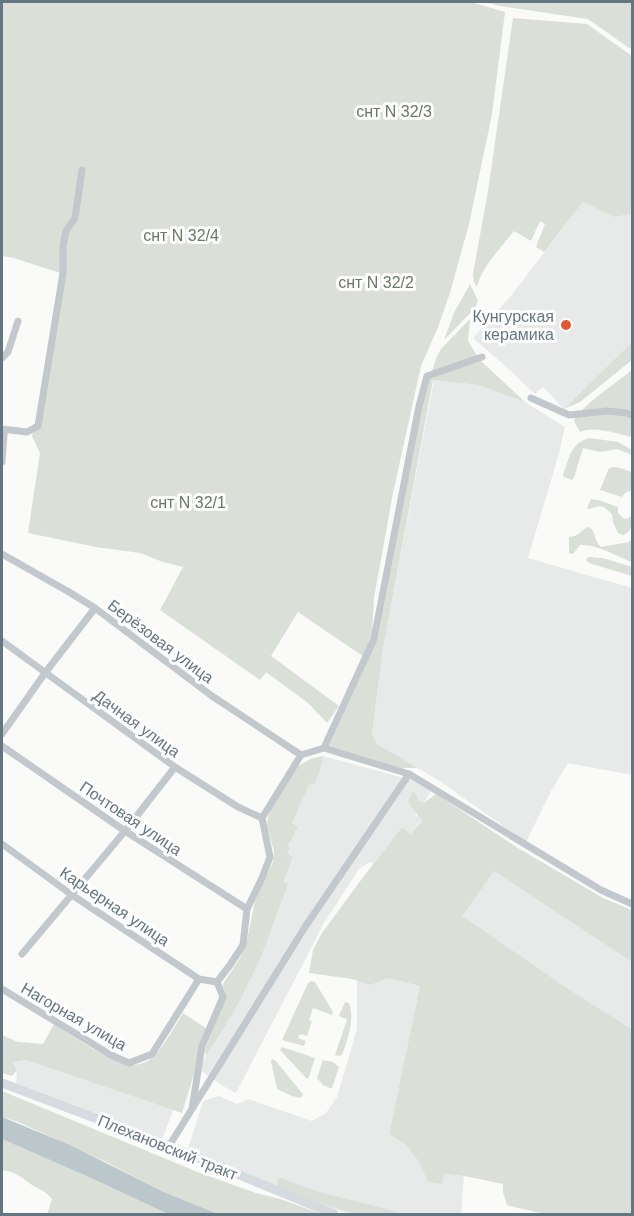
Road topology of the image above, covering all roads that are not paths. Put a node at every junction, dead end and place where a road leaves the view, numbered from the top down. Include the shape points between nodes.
1 (82, 170) dead end
2 (18, 321) dead end
3 (482, 357) dead end
4 (2, 358) edge
5 (531, 398) dead end
6 (633, 416) edge
7 (2, 429) edge
8 (2, 462) edge
9 (2, 554) edge
10 (95, 608) junction
11 (2, 641) edge
12 (45, 673) junction
13 (2, 734) edge
14 (2, 746) edge
15 (324, 748) junction
16 (301, 755) junction
17 (175, 767) junction
18 (409, 774) junction
19 (262, 818) junction
20 (125, 831) junction
21 (2, 844) edge
22 (72, 895) junction
23 (633, 903) edge
24 (247, 909) junction
25 (22, 954) dead end
26 (200, 979) junction
27 (217, 981) junction
28 (2, 990) edge
29 (2, 1083) edge
30 (192, 1109) junction
31 (168, 1146) junction
32 (334, 1215) edge

1 - 7 street via 75,218 66,231 63,246 63,273 38,426 27,432
2 - 4 street via 8,352
3 - 15 street via 427,376 374,639
5 - 6 street via 569,415 607,411
7 - 8 street
9 - 10 street, Берёзовая улица
10 - 12 street
10 - 16 street, Берёзовая улица via 212,696
11 - 12 street, Дачная улица
12 - 13 street
12 - 17 street, Дачная улица
14 - 20 street, Почтовая улица
15 - 16 street
15 - 18 street
16 - 19 street
17 - 19 street, Дачная улица
17 - 20 street
18 - 23 street via 601,890
18 - 30 street via 305,927
19 - 24 street via 270,857
20 - 22 street
20 - 24 street, Почтовая улица
21 - 22 street, Карьерная улица
22 - 25 street
22 - 26 street, Карьерная улица
24 - 27 street via 243,945
26 - 27 street, Карьерная улица
26 - 28 street, Нагорная улица via 152,1054 129,1063
27 - 30 street via 223,997 202,1046
29 - 31 street, Плехановский тракт
30 - 31 street
31 - 32 street, Плехановский тракт

